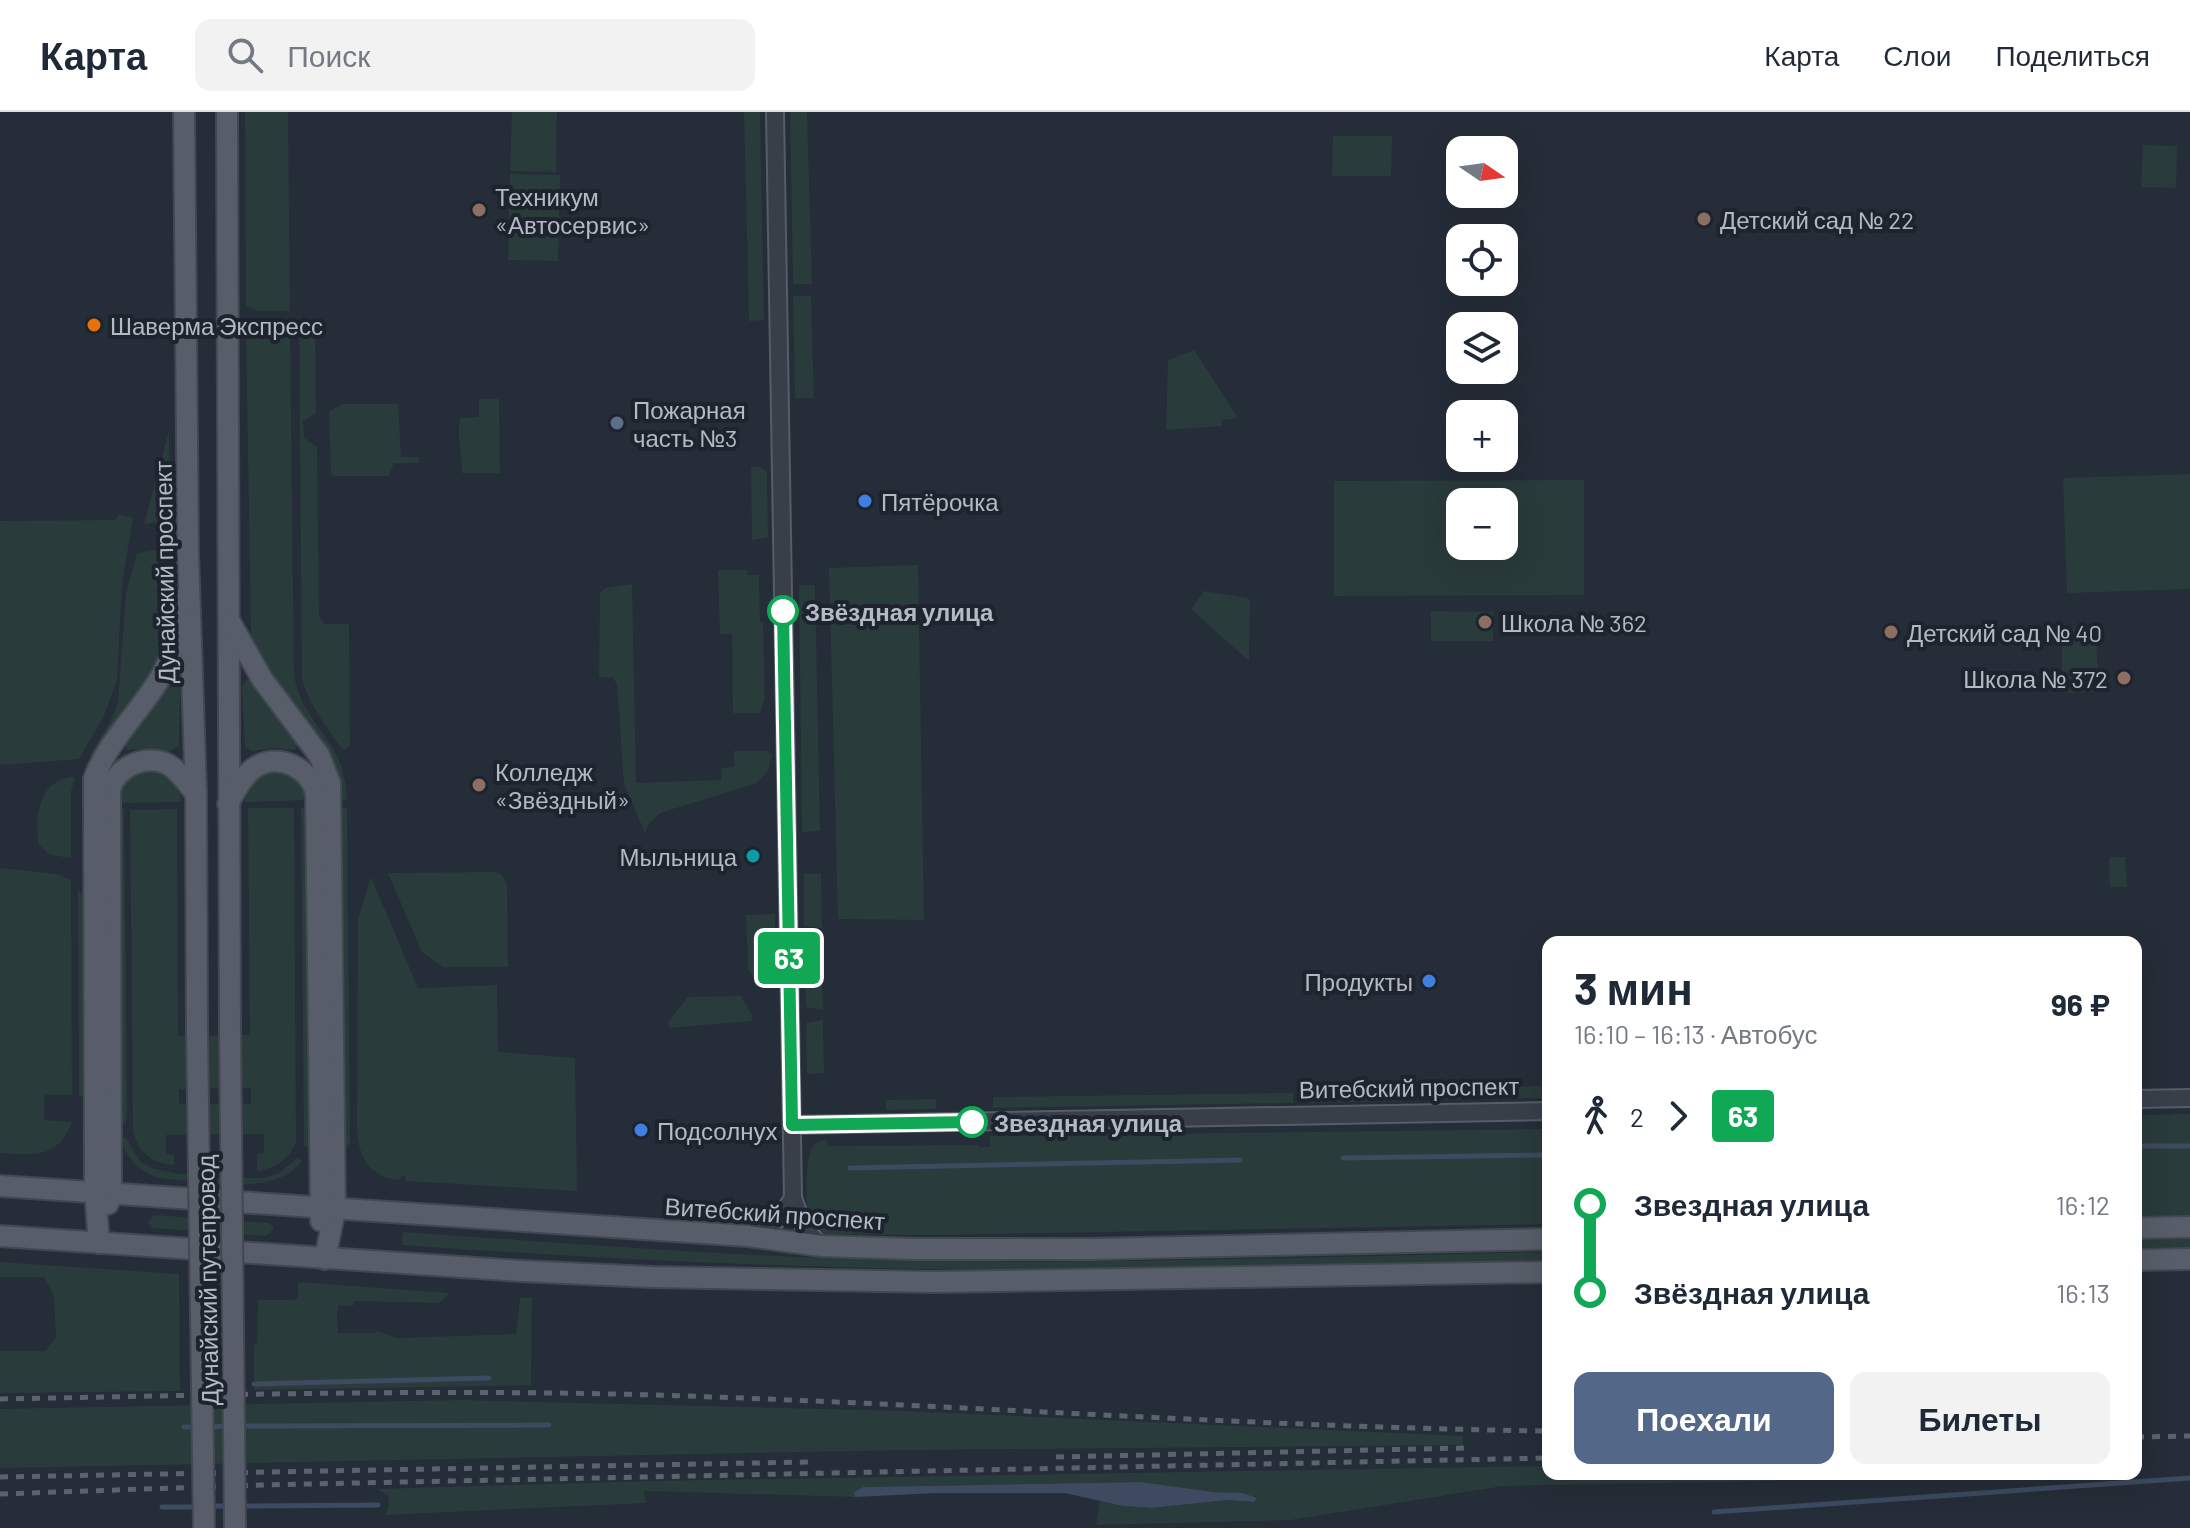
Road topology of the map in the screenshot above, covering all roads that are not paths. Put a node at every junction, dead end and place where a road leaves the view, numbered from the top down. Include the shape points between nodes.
1 (184, 112) edge
2 (227, 112) edge
3 (775, 112) edge
4 (188, 553) junction
5 (228, 618) junction
6 (196, 794) junction
7 (228, 804) junction
8 (197, 1031) joint
9 (2190, 1098) edge
10 (2142, 1099) edge
11 (1542, 1111) edge
12 (792, 1125) junction
13 (0, 1186) edge
14 (103, 1192) junction
15 (793, 1198) junction
16 (327, 1208) junction
17 (2190, 1227) edge
18 (2142, 1228) edge
19 (0, 1236) edge
20 (748, 1236) junction
21 (1542, 1239) edge
22 (99, 1243) junction
23 (822, 1246) junction
24 (325, 1259) junction
25 (2190, 1259) edge
26 (2142, 1260) edge
27 (1542, 1272) edge
28 (204, 1528) edge
29 (235, 1528) edge

1 - 4 main road, Дунайский проспект
2 - 5 main road
3 - 12 street
4 - 6 main road, Дунайский проспект
4 - 14 main road via 177,586 169,658 94,779
5 - 7 main road
5 - 16 main road via 262,679 319,755 330,783
6 - 8 main road, Дунайский проспект
6 - 14 main road via 173,768 153,760 127,767 110,789
7 - 16 main road via 249,772 272,762 300,769 315,788
7 - 29 main road, Дунайский путепровод, bridge
8 - 28 main road, Дунайский путепровод, bridge
9 - 10 street
11 - 12 street, Витебский проспект
12 - 15 street
13 - 14 main road, Витебский проспект
14 - 16 main road, Витебский проспект
14 - 22 main road
15 - 20 street via 780,1218
15 - 23 street via 805,1230
16 - 20 main road, Витебский проспект
16 - 24 main road
17 - 18 main road
19 - 22 main road
20 - 23 main road, Витебский проспект
21 - 23 main road, Витебский проспект via 1093,1249
22 - 24 main road
24 - 27 main road via 651,1277 935,1282
25 - 26 main road

